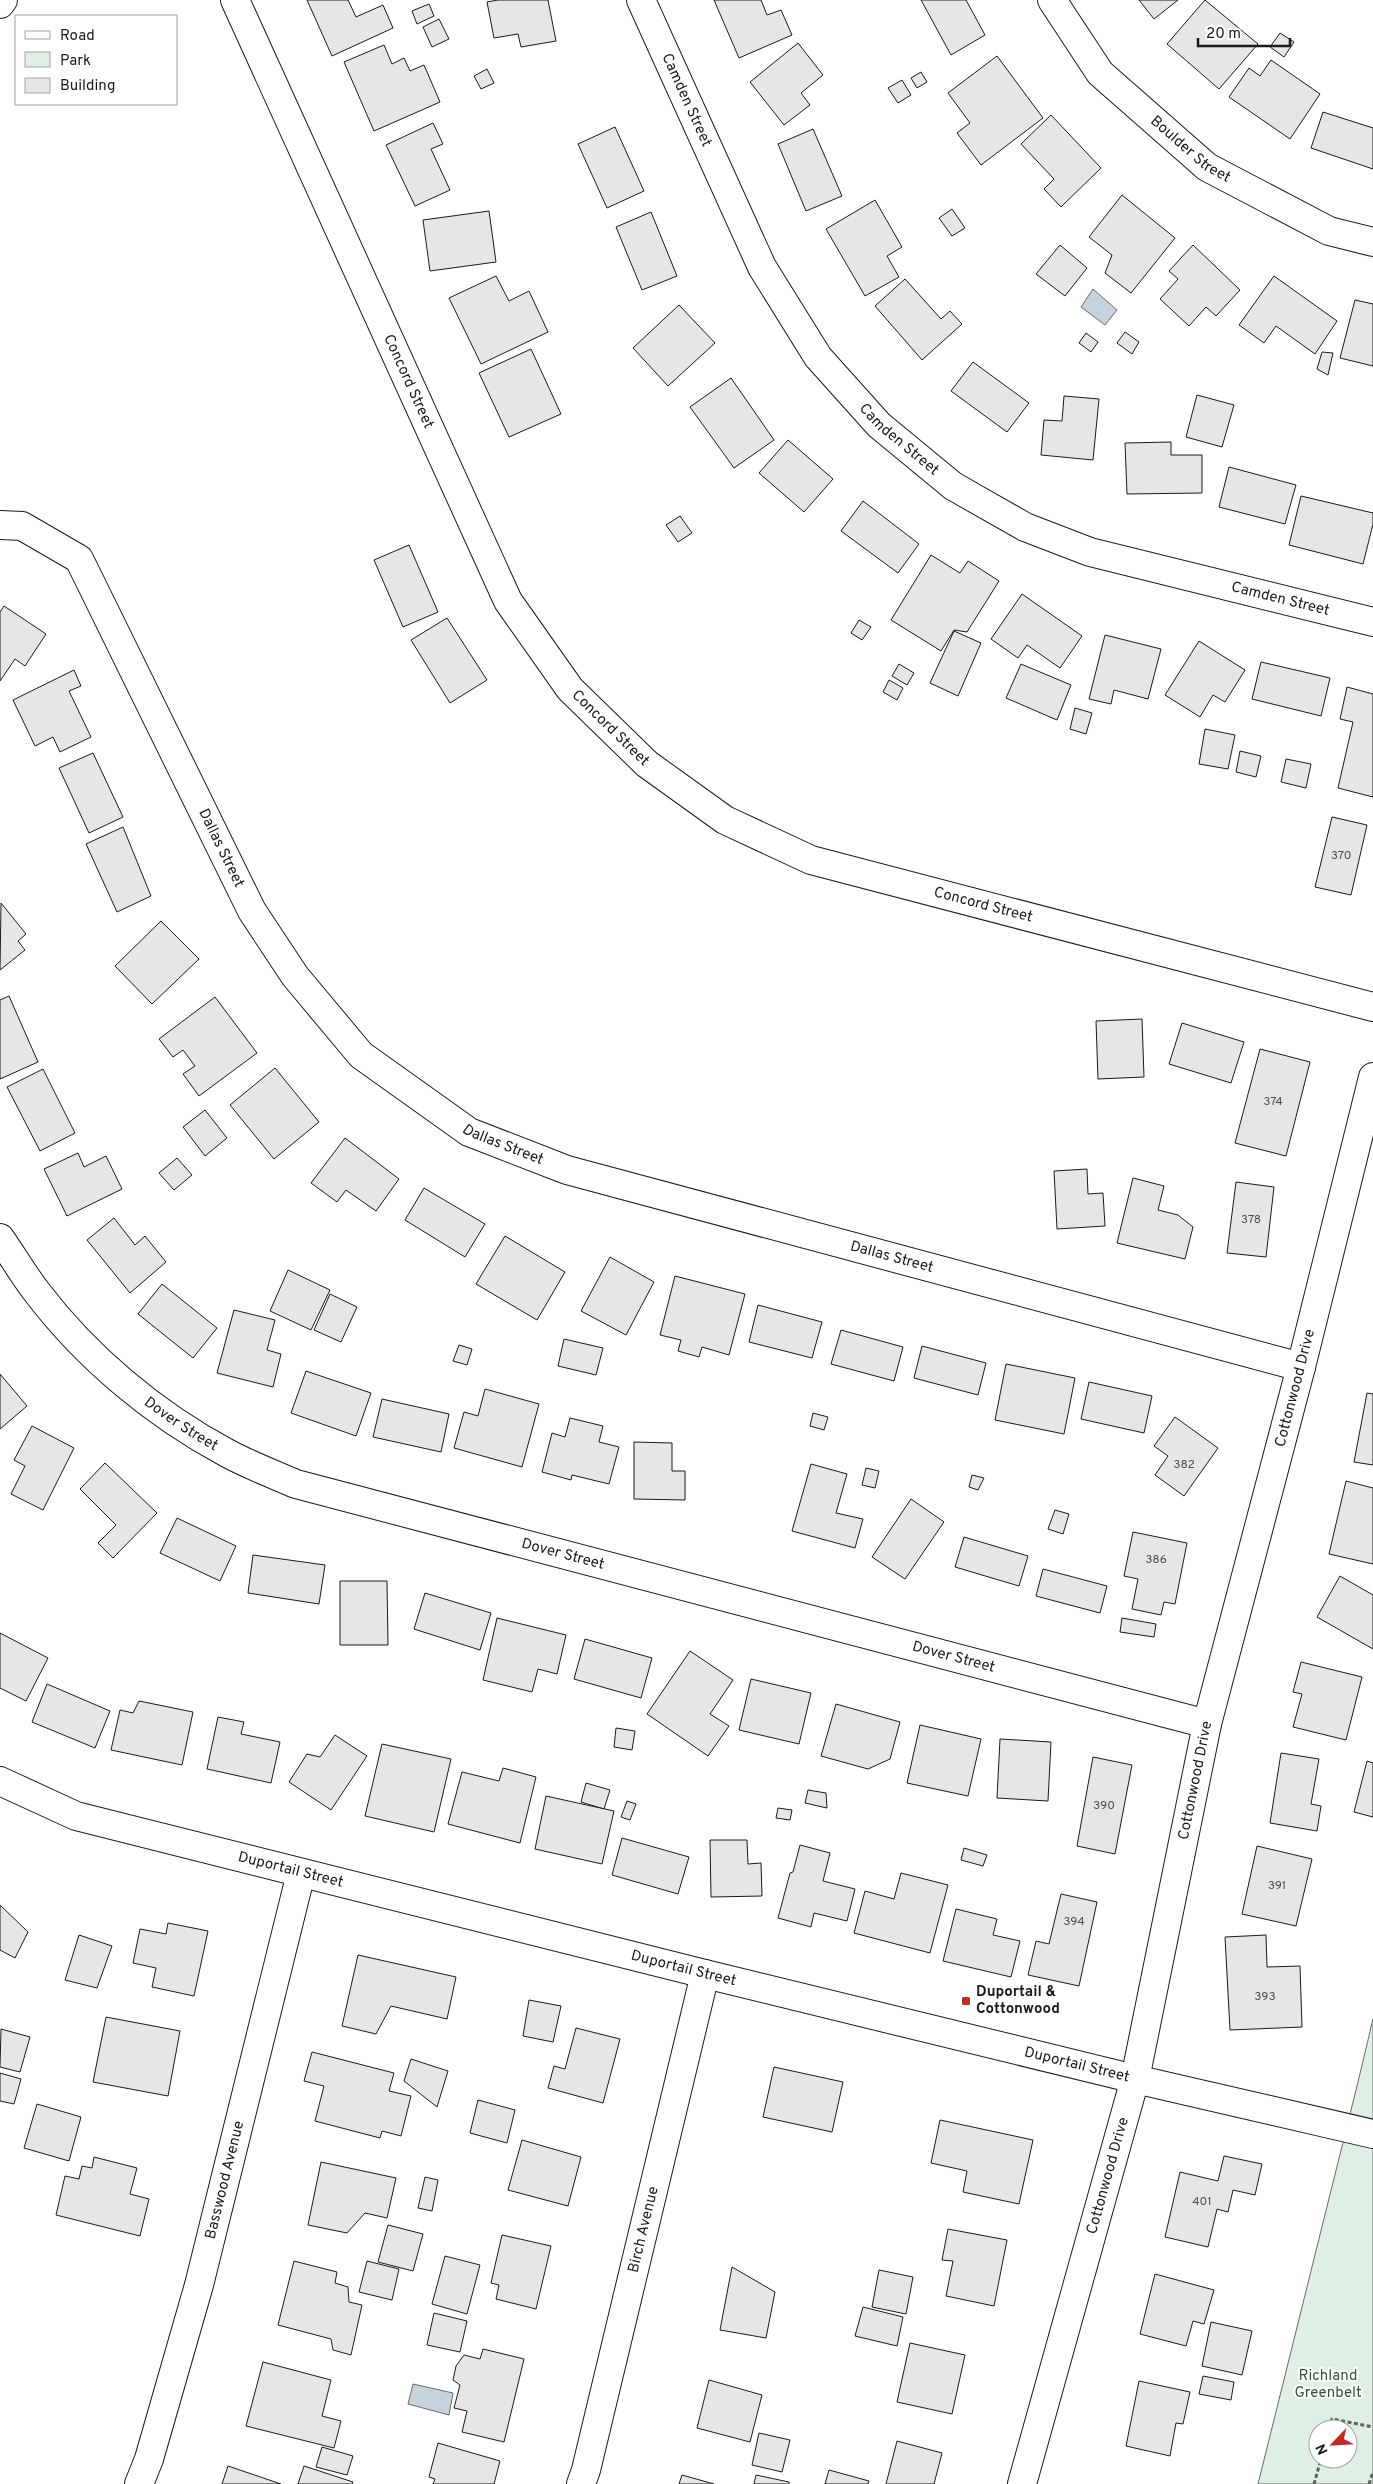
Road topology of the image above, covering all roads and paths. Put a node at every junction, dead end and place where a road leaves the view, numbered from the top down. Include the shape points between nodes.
1 (3, 0) edge
2 (235, 0) edge
3 (641, 0) edge
4 (1052, 0) edge
5 (0, 4) edge
6 (1373, 242) edge
7 (0, 525) edge
8 (1373, 622) edge
9 (1373, 1007) edge
10 (1373, 1077) edge
11 (0, 1238) edge
12 (1301, 1367) junction
13 (1207, 1724) junction
14 (0, 1781) edge
15 (301, 1873) junction
16 (705, 1974) junction
17 (1135, 2079) junction
18 (1373, 2134) edge
19 (1358, 2424) edge
20 (1373, 2427) edge
21 (1318, 2469) edge
22 (1373, 2472) edge
23 (139, 2484) edge
24 (581, 2484) edge
25 (1022, 2484) edge
26 (1314, 2484) edge
27 (1369, 2484) edge

1 - 5 street
2 - 9 street, Concord Street via 508,601 570,689 647,764 724,820 810,860
3 - 8 street, Camden Street via 762,267 818,357 879,425 953,486 1025,527 1090,552
4 - 6 street, Boulder Street via 1100,73 1207,167 1329,231
7 - 12 street, Dallas Street via 22,526 79,559 252,911 295,976 361,1055 469,1132 567,1170
10 - 12 street, Cottonwood Drive
11 - 13 street, Dover Street via 37,1292 115,1376 172,1419 227,1454 296,1484
12 - 13 street, Cottonwood Drive
13 - 17 street, Cottonwood Drive
14 - 15 street, Duportail Street via 76,1816
15 - 16 street, Duportail Street
15 - 23 street, Basswood Avenue via 199,2285
16 - 17 street, Duportail Street
16 - 24 street, Birch Avenue
17 - 18 street, Duportail Street
17 - 25 street, Cottonwood Drive
19 - 20 path
21 - 26 path
22 - 27 path

